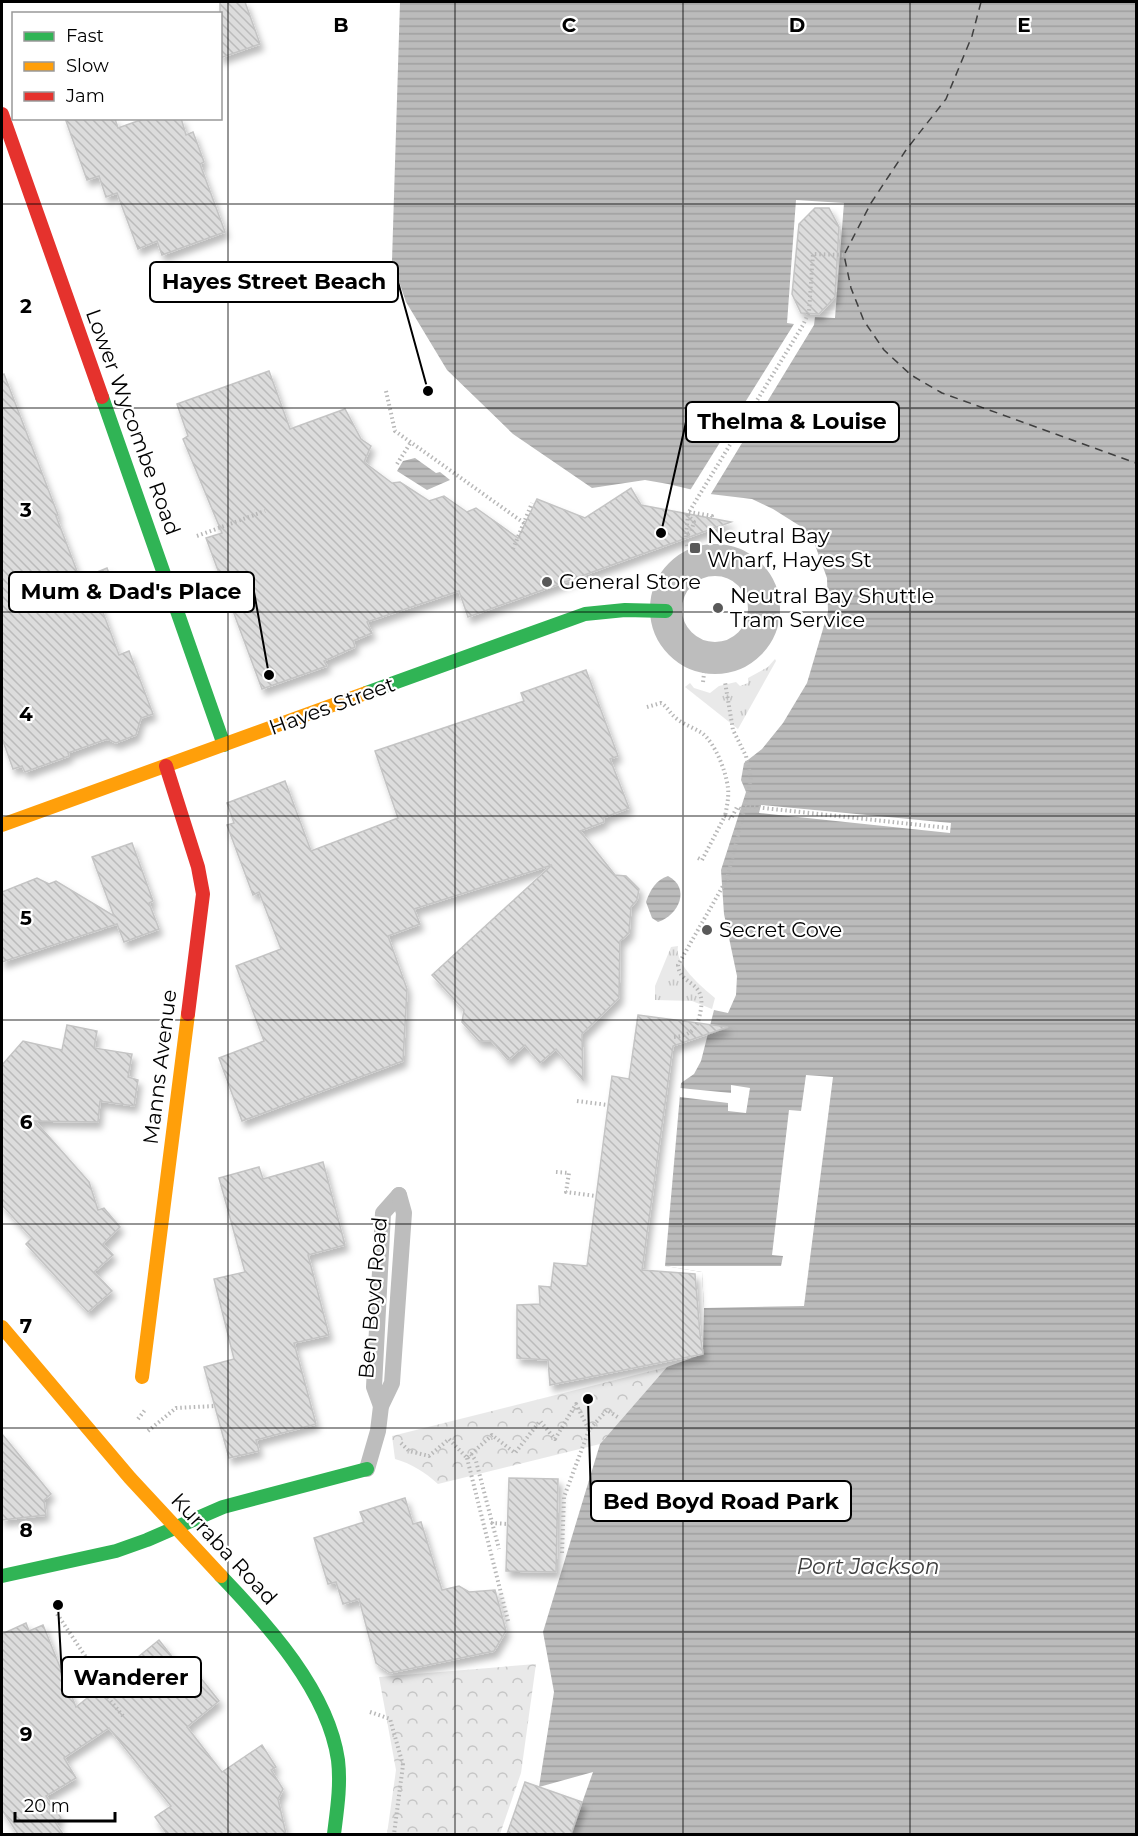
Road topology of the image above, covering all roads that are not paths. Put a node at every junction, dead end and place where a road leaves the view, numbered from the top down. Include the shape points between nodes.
1 (2, 114) edge
2 (666, 611) junction
3 (224, 745) junction
4 (166, 766) junction
5 (2, 825) edge
6 (2, 1327) edge
7 (142, 1377) dead end
8 (381, 1406) junction
9 (367, 1468) joint
10 (175, 1527) junction
11 (2, 1576) edge
12 (334, 1834) edge

1 - 3 street, Lower Wycombe Road
2 - 2 street via 673,635 704,669 716,658 728,657 753,642 760,630 764,601 751,575 740,566 712,559 688,567 678,576 671,586
2 - 3 street, Hayes Street via 629,609 585,614
3 - 4 street, Hayes Street
4 - 5 street, Hayes Street
4 - 7 street, Manns Avenue via 203,894
6 - 10 street, Kurraba Road
8 - 8 lane, Ben Boyd Road via 374,1387 383,1213 399,1195 404,1213 392,1383
8 - 9 lane, Ben Boyd Road
9 - 10 street, Ben Boyd Road via 223,1507
10 - 11 street, Ben Boyd Road via 116,1551
10 - 12 street, Kurraba Road via 278,1637 313,1692 338,1758

